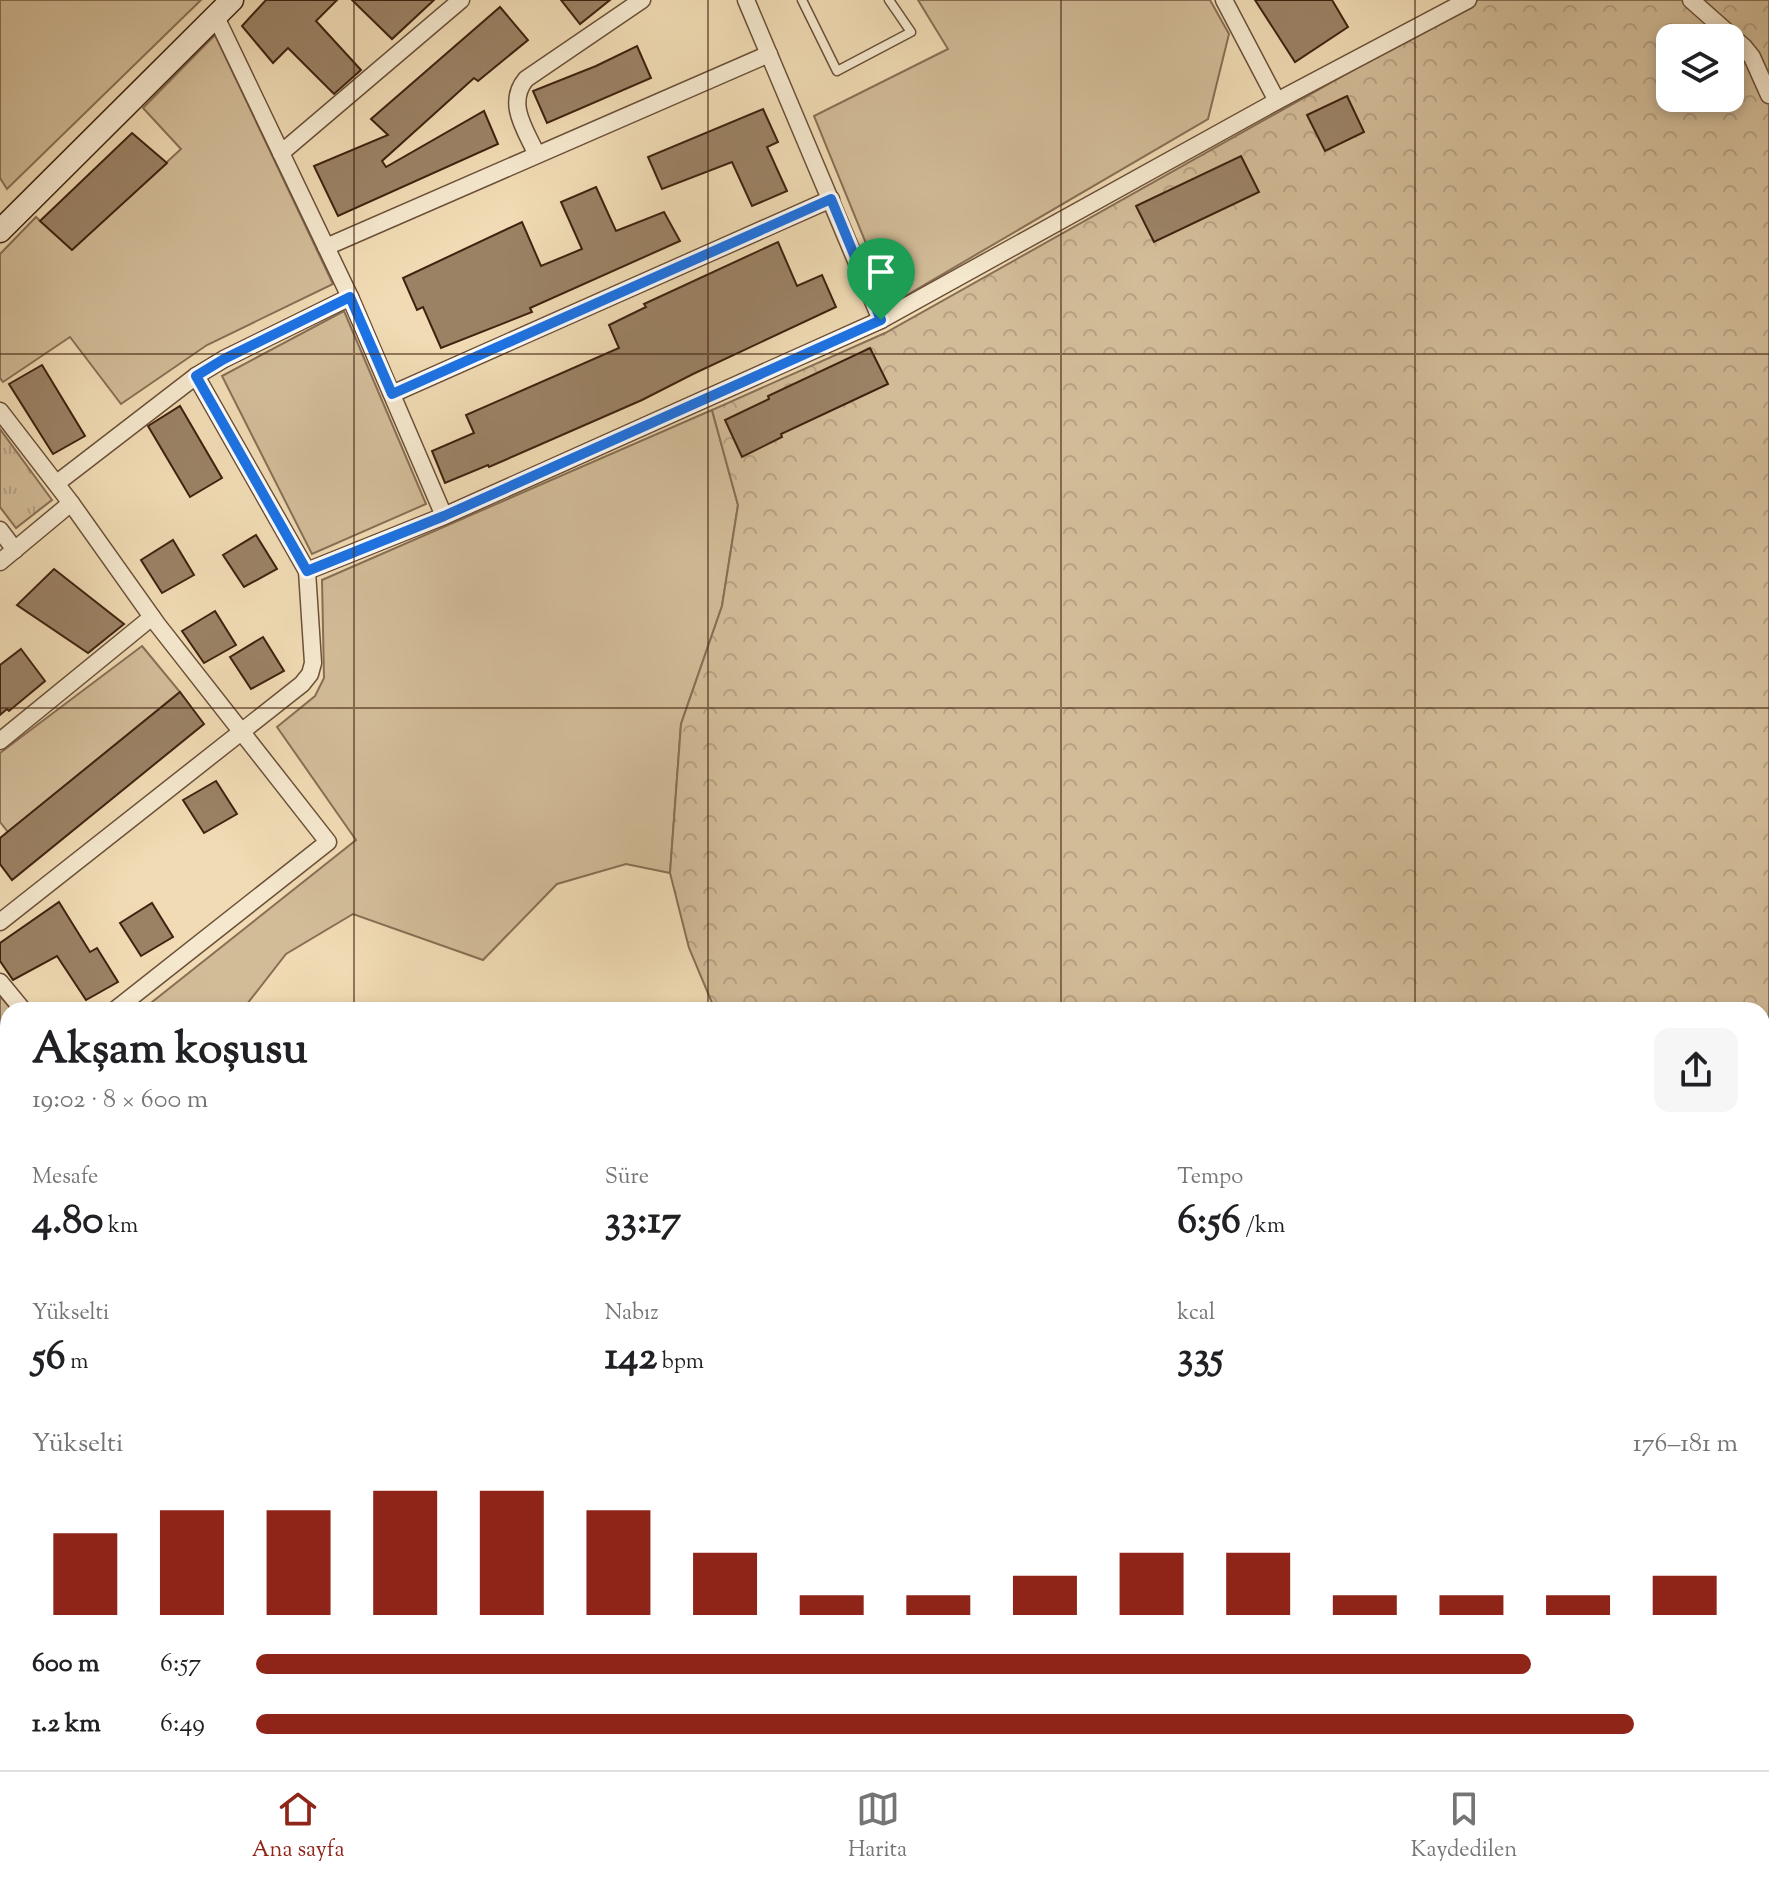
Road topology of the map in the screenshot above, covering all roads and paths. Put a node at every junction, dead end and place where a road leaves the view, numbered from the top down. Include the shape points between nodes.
1 (232, 0) edge
2 (461, 0) edge
3 (642, 0) edge
4 (746, 0) edge
5 (802, 0) edge
6 (889, 0) edge
7 (1224, 0) edge
8 (1468, 0) edge
9 (1691, 0) edge
10 (216, 17) junction
11 (769, 54) junction
12 (1769, 95) edge
13 (1277, 101) junction
14 (281, 153) junction
15 (536, 153) junction
16 (831, 199) junction
17 (0, 231) edge
18 (326, 247) junction
19 (350, 297) junction
20 (881, 320) junction
21 (196, 376) junction
22 (392, 394) junction
23 (0, 411) edge
24 (57, 483) junction
25 (71, 503) junction
26 (444, 516) junction
27 (0, 530) edge
28 (15, 550) junction
29 (0, 562) edge
30 (307, 571) junction
31 (152, 617) junction
32 (241, 730) junction
33 (0, 741) edge
34 (0, 922) edge
35 (0, 982) edge
36 (16, 1002) edge
37 (125, 1002) edge

1 - 10 main road
2 - 14 street
3 - 15 street via 519,88 518,111
4 - 11 street
5 - 6 lane via 837,71 911,32
7 - 13 street
8 - 13 street
9 - 12 street via 1744,47
10 - 14 street
10 - 17 main road
11 - 15 street
11 - 16 street
13 - 20 street
14 - 18 street
15 - 18 street
16 - 20 street
16 - 22 street
18 - 19 street
19 - 21 street
19 - 22 street
20 - 26 street
21 - 24 street
21 - 30 street
22 - 26 street
23 - 24 street
24 - 25 street
25 - 28 street
25 - 31 street
26 - 30 street
27 - 28 street
28 - 29 street
30 - 32 street via 310,674
31 - 32 street
31 - 33 street
32 - 34 street
32 - 37 street via 328,842
35 - 36 street

